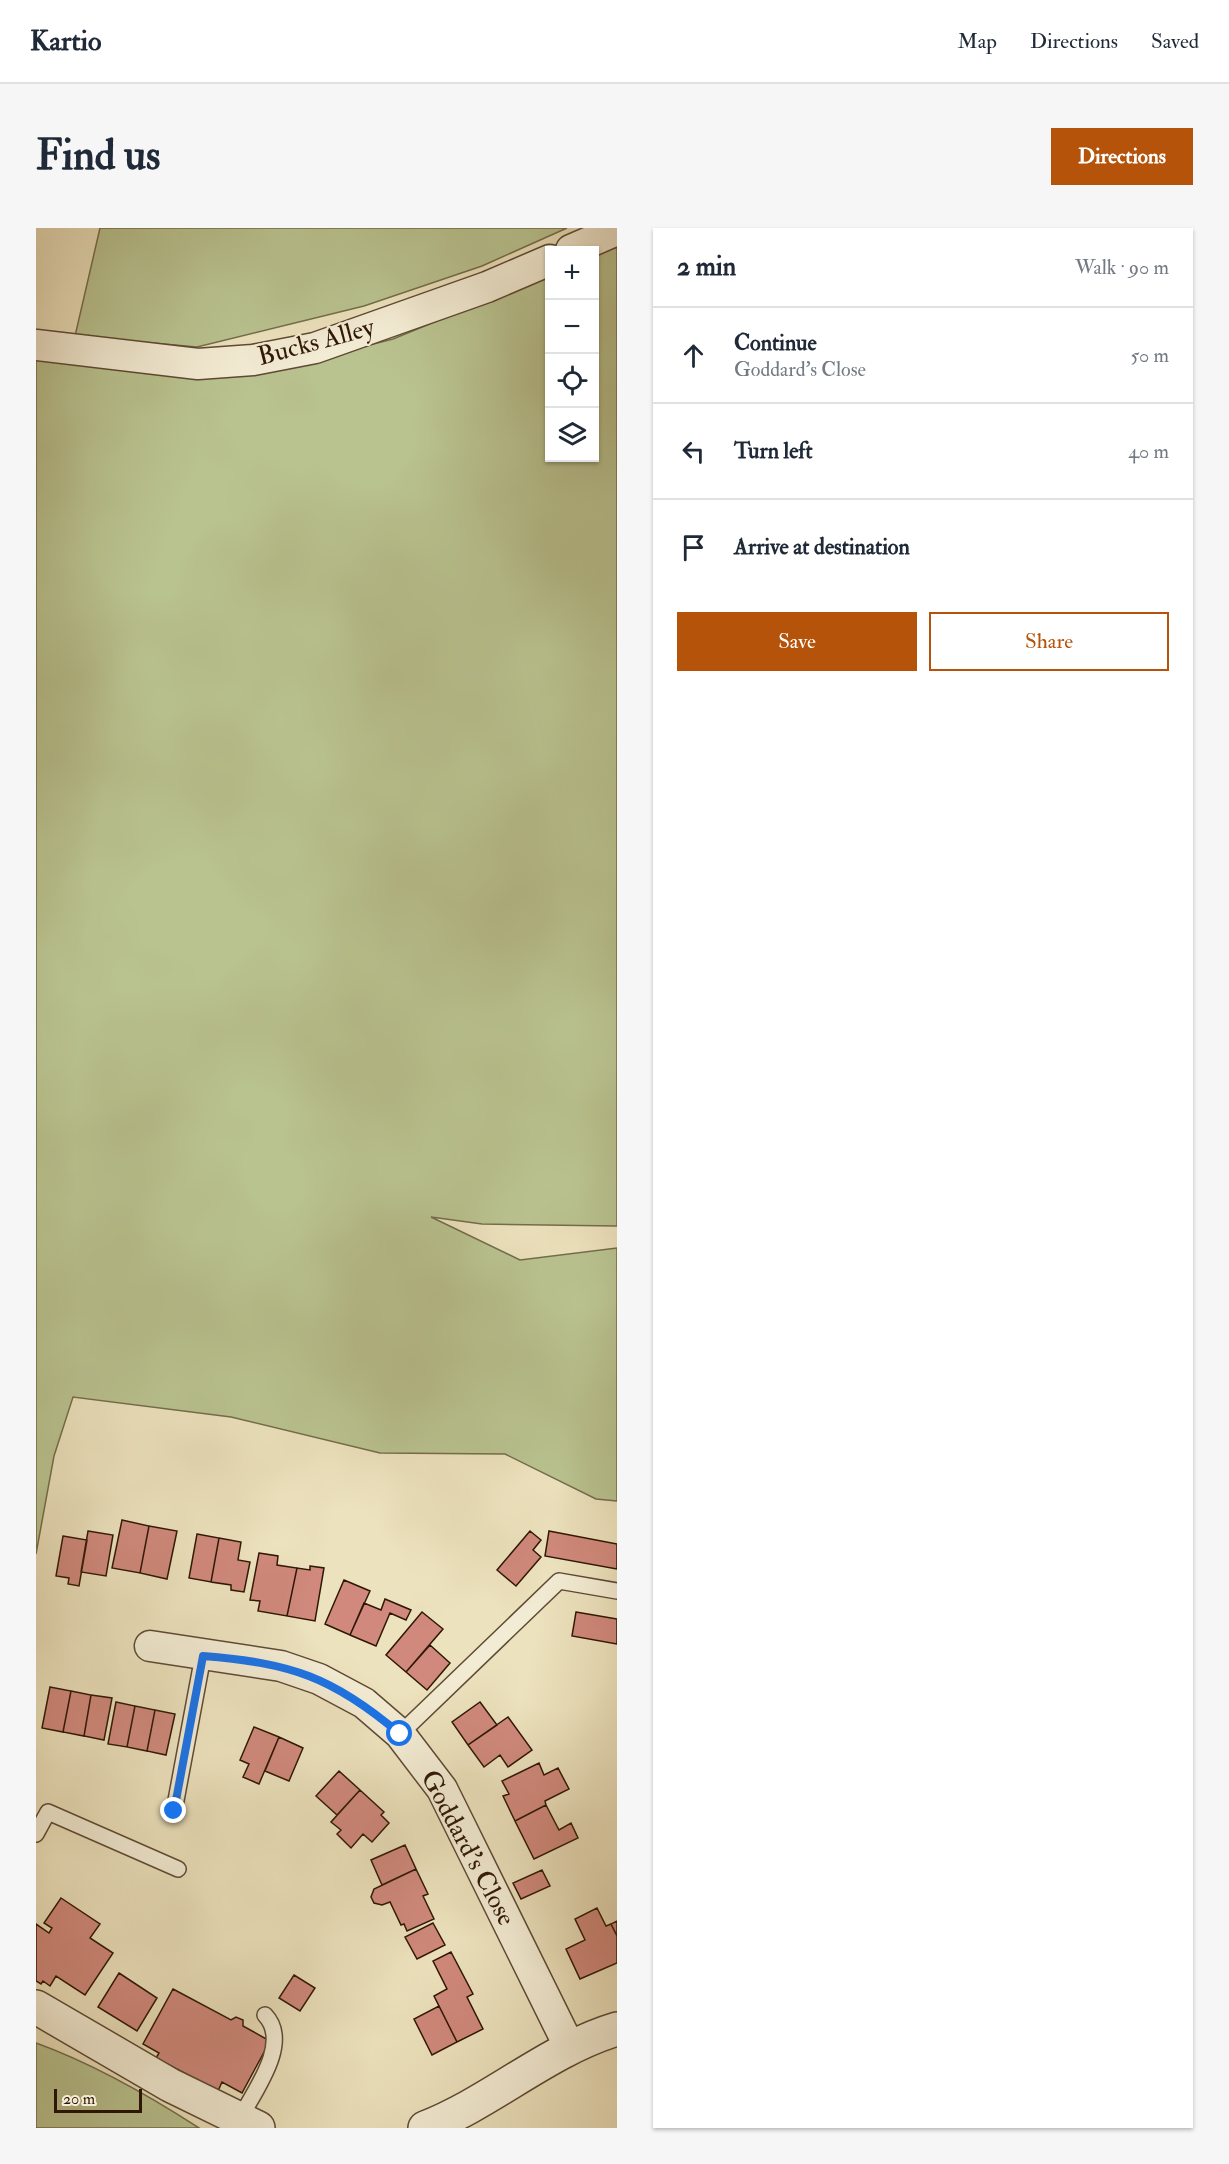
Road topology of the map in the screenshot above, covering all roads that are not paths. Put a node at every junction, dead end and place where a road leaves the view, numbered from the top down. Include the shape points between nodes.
1 (617, 230) edge
2 (580, 246) edge
3 (545, 262) edge
4 (36, 345) edge
5 (617, 1591) edge
6 (150, 1646) dead end
7 (203, 1656) junction
8 (400, 1734) junction
9 (174, 1811) dead end
10 (36, 1834) edge
11 (178, 1869) dead end
12 (36, 2007) edge
13 (265, 2015) dead end
14 (617, 2029) edge
15 (570, 2048) junction
16 (249, 2124) edge
17 (425, 2128) edge

1 - 2 street
3 - 4 street, Bucks Alley via 487,287 315,348 253,360 198,364
5 - 8 lane via 560,1581
6 - 7 street, Goddard's Close
7 - 8 street, Goddard's Close via 281,1666 319,1679 364,1703
7 - 9 lane
8 - 15 street, Goddard's Close via 442,1790
10 - 11 lane via 48,1812
12 - 16 street via 170,2085
13 - 16 lane via 274,2024 274,2048
14 - 15 street
15 - 17 street via 448,2119

